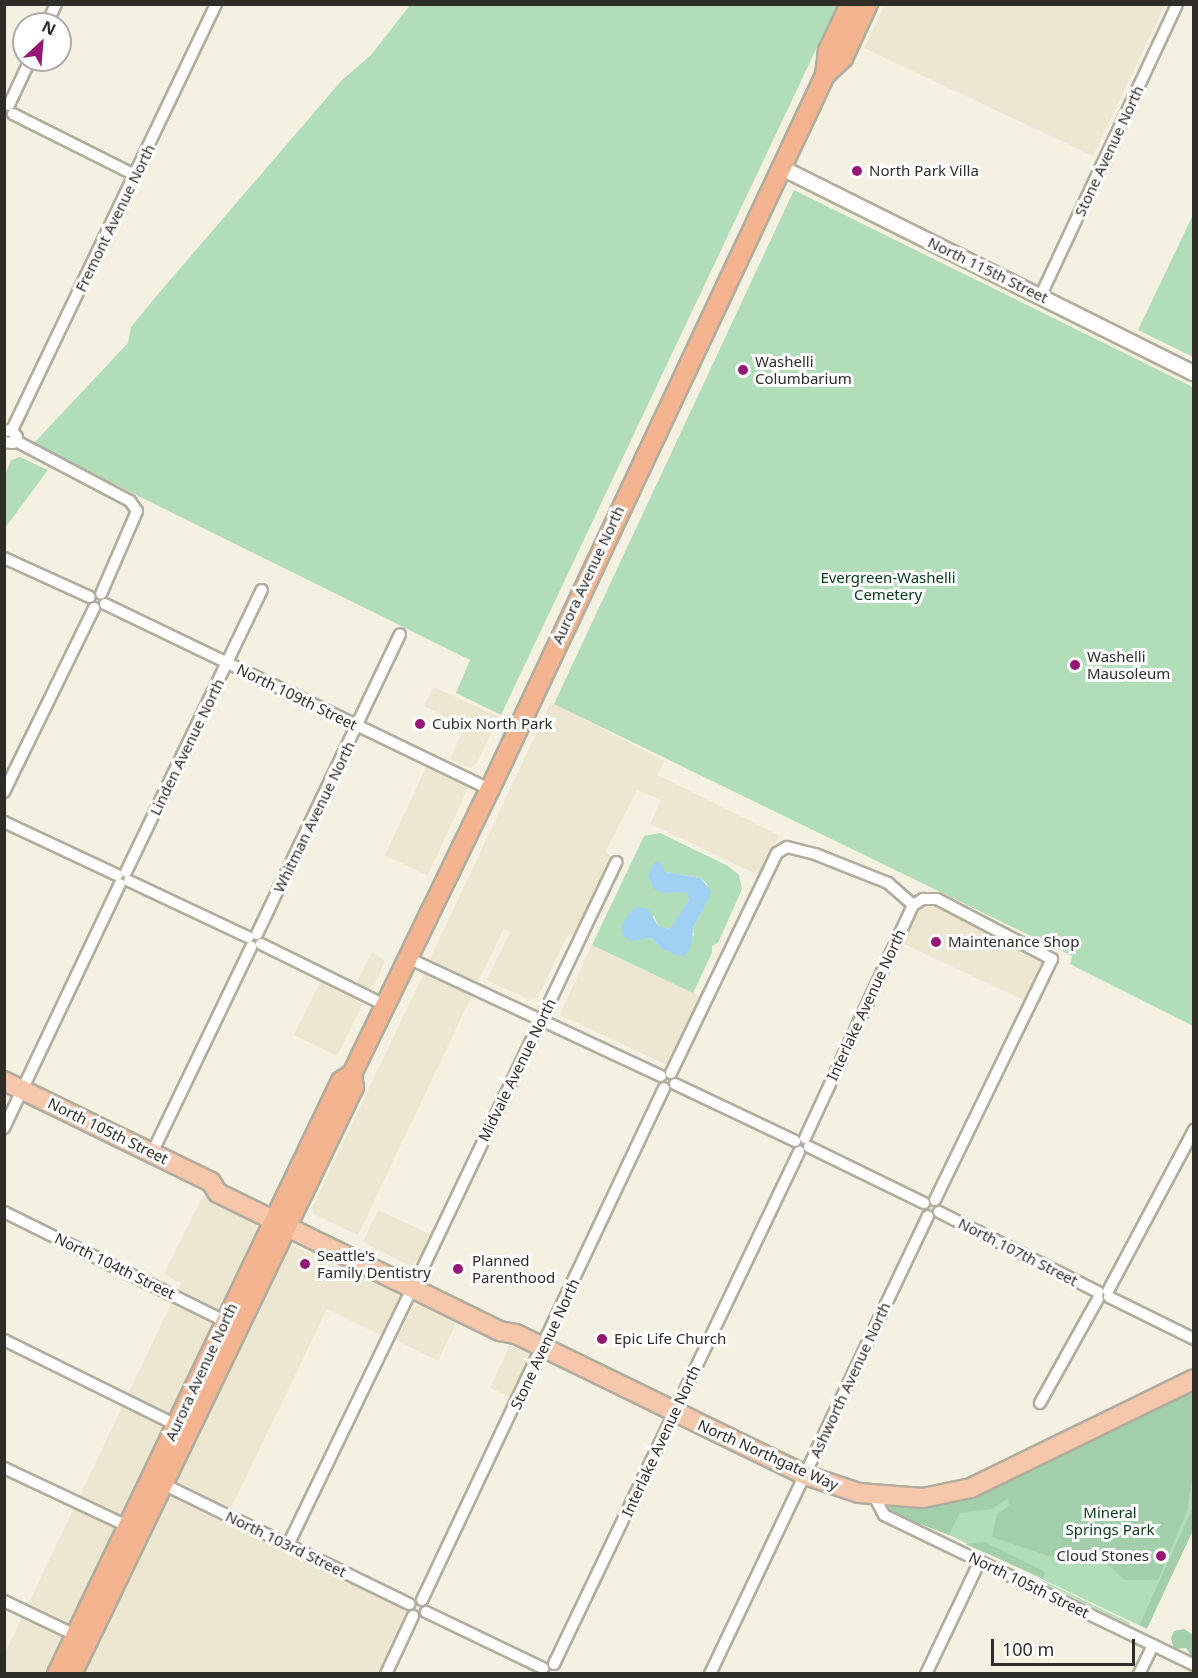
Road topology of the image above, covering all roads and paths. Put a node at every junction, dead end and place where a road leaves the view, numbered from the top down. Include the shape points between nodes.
1 (216, 4) edge
2 (850, 4) edge
3 (868, 4) edge
4 (1177, 4) edge
5 (25, 72) edge
6 (825, 75) junction
7 (8, 111) edge
8 (782, 168) junction
9 (135, 175) junction
10 (1040, 297) junction
11 (1194, 373) edge
12 (8, 439) edge
13 (4, 558) edge
14 (262, 590) dead end
15 (103, 599) junction
16 (92, 603) junction
17 (400, 634) dead end
18 (228, 664) junction
19 (357, 726) junction
20 (490, 789) junction
21 (4, 792) edge
22 (4, 822) edge
23 (616, 862) dead end
24 (123, 878) junction
25 (914, 905) junction
26 (254, 941) junction
27 (408, 958) junction
28 (385, 1005) junction
29 (542, 1019) junction
30 (668, 1080) junction
31 (4, 1081) edge
32 (22, 1089) junction
33 (4, 1128) edge
34 (1194, 1131) edge
35 (802, 1144) junction
36 (152, 1153) junction
37 (929, 1202) junction
38 (4, 1212) edge
39 (933, 1214) junction
40 (284, 1218) junction
41 (415, 1283) junction
42 (1103, 1295) junction
43 (225, 1321) junction
44 (1194, 1339) edge
45 (4, 1340) edge
46 (544, 1348) junction
47 (1194, 1379) edge
48 (1040, 1403) dead end
49 (675, 1412) junction
50 (176, 1425) junction
51 (4, 1468) edge
52 (805, 1475) junction
53 (163, 1484) junction
54 (874, 1496) junction
55 (127, 1526) junction
56 (288, 1545) junction
57 (980, 1561) junction
58 (4, 1600) edge
59 (422, 1600) junction
60 (409, 1604) junction
61 (426, 1612) junction
62 (414, 1616) junction
63 (75, 1635) junction
64 (1153, 1645) junction
65 (1194, 1665) edge
66 (550, 1670) edge
67 (57, 1674) edge
68 (72, 1674) edge
69 (386, 1674) edge
70 (710, 1674) edge
71 (926, 1674) edge
72 (1139, 1674) edge

1 - 9 street, Fremont Avenue North
2 - 6 highway, Aurora Avenue North via 828,51
3 - 6 highway, Aurora Avenue North via 843,58
4 - 10 street, Stone Avenue North
5 - 7 street
6 - 8 highway, Aurora Avenue North
7 - 9 street
8 - 10 street, North 115th Street
8 - 20 highway, Aurora Avenue North via 562,627
9 - 12 street, Fremont Avenue North
10 - 11 street, North 115th Street
12 - 15 street via 129,501 137,511
13 - 16 street
14 - 18 street, Linden Avenue North
15 - 16 street
15 - 18 street, North 109th Street
16 - 21 street
17 - 19 street, Whitman Avenue North
18 - 19 street, North 109th Street
18 - 24 street, Linden Avenue North
19 - 20 street, North 109th Street
19 - 26 street, Whitman Avenue North
20 - 27 highway, Aurora Avenue North
22 - 24 street
23 - 29 street, Midvale Avenue North
24 - 26 street
24 - 32 street, Linden Avenue North
25 - 30 street, Stone Avenue North via 888,883 815,854 787,847 777,853
25 - 35 street, Interlake Avenue North
25 - 37 street via 923,898 937,899 1052,959
26 - 28 street
26 - 36 street, Whitman Avenue North
27 - 28 highway, Aurora Avenue North
27 - 29 street
28 - 40 highway, Aurora Avenue North via 351,1074 354,1087
29 - 30 street
29 - 41 street, Midvale Avenue North
30 - 35 street
30 - 46 street, Stone Avenue North
31 - 32 main road, North 105th Street
32 - 33 street, Linden Avenue North
32 - 36 main road, North 105th Street
34 - 42 street
35 - 37 street
35 - 49 street, Interlake Avenue North
36 - 40 main road, North 105th Street via 211,1182 218,1193
37 - 39 street
37 - 39 street
38 - 43 street, North 104th Street
39 - 42 street, North 107th Street
39 - 52 street, Ashworth Avenue North
40 - 41 main road, North Northgate Way
40 - 43 highway, Aurora Avenue North
40 - 53 highway, Aurora Avenue North
41 - 46 main road, North Northgate Way via 508,1323 516,1334
41 - 56 street, Midvale Avenue North
42 - 44 street, North 107th Street
42 - 48 street
43 - 50 highway, Aurora Avenue North
45 - 50 street
46 - 49 main road, North Northgate Way
46 - 59 street, Stone Avenue North
47 - 54 main road, North Northgate Way via 978,1485 923,1498
49 - 52 main road, North Northgate Way
49 - 66 street, Interlake Avenue North
50 - 55 highway, Aurora Avenue North
51 - 55 street
52 - 54 main road, North Northgate Way
52 - 70 street, Ashworth Avenue North
53 - 56 street, North 103rd Street
53 - 68 highway, Aurora Avenue North
54 - 57 street, North 105th Street via 884,1515
55 - 63 highway, Aurora Avenue North
56 - 60 street, North 103rd Street
57 - 64 street, North 105th Street
57 - 71 street
58 - 63 street
59 - 60 street
59 - 61 street
60 - 62 street
61 - 62 street
61 - 66 street
62 - 69 street
63 - 67 highway, Aurora Avenue North
64 - 65 street, North 105th Street
64 - 72 street

